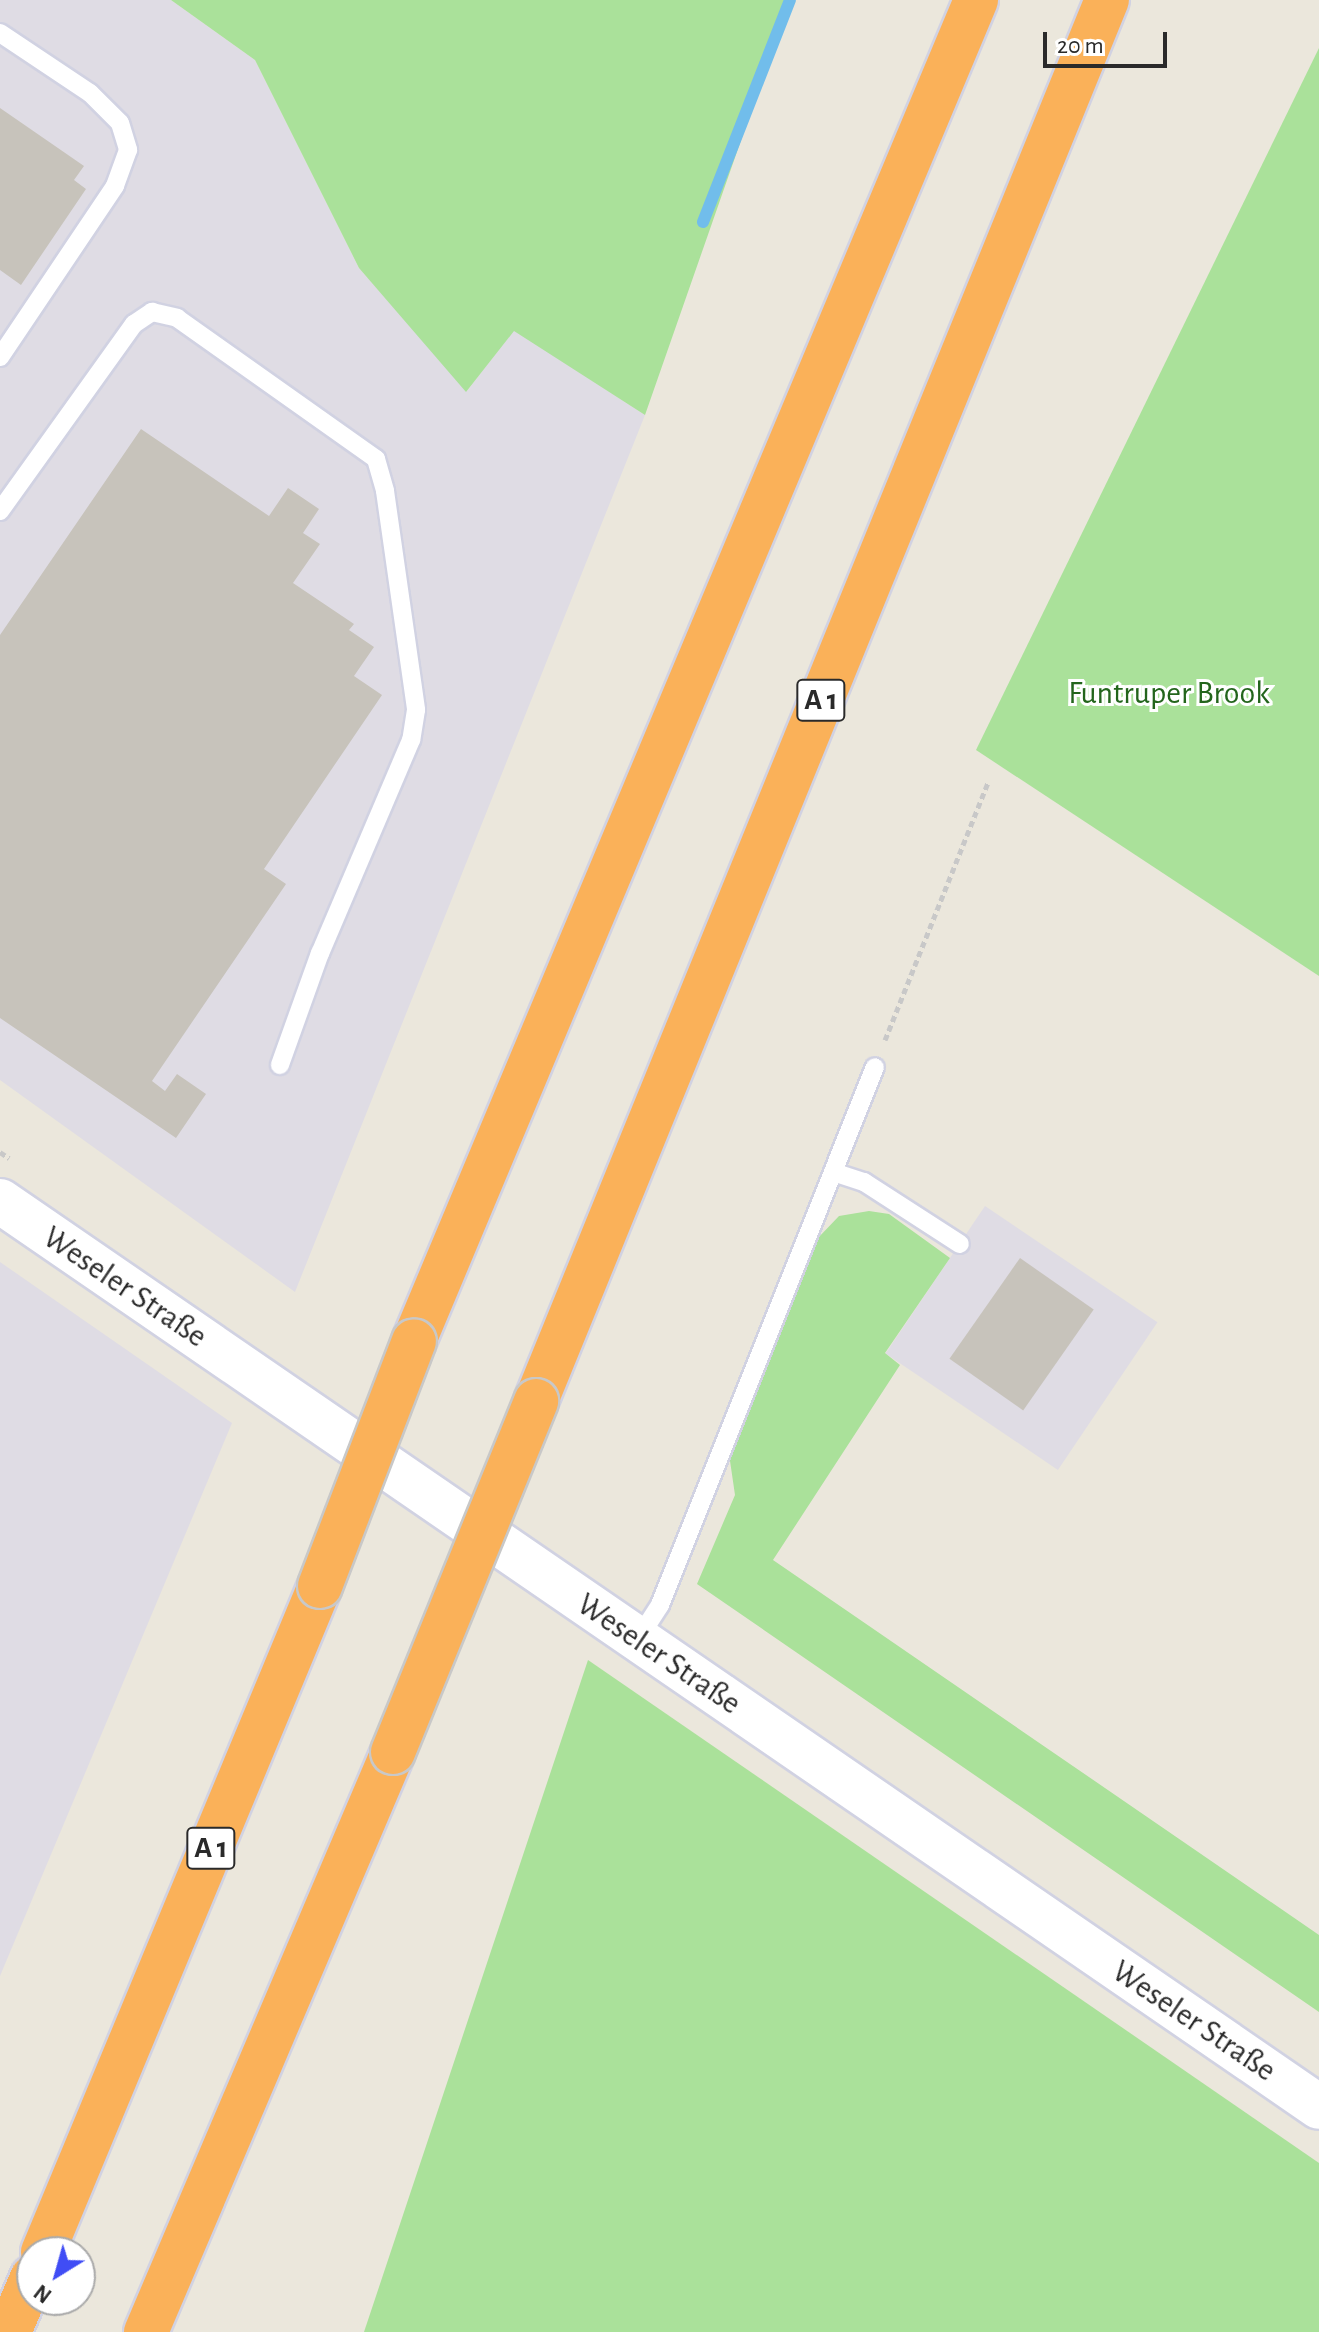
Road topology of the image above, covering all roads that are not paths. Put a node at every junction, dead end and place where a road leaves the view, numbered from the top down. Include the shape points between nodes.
1 (976, 0) edge
2 (1107, 0) edge
3 (0, 33) edge
4 (0, 357) edge
5 (0, 511) edge
6 (280, 1065) dead end
7 (875, 1067) road end
8 (833, 1172) junction
9 (0, 1201) edge
10 (960, 1244) dead end
11 (638, 1639) junction
12 (1319, 2107) edge
13 (50, 2236) edge
14 (146, 2332) edge

1 - 13 highway, A 1, bridge via 414,1341 320,1586
2 - 14 highway, A 1, bridge via 393,1752
3 - 4 lane via 90,93 120,123 128,150 115,186
5 - 6 lane via 134,324 152,312 177,318 376,459 416,710 411,740 320,953
7 - 8 lane
8 - 10 lane via 864,1182
8 - 11 lane via 660,1605
9 - 11 main road, Weseler Straße
11 - 12 main road, Weseler Straße

